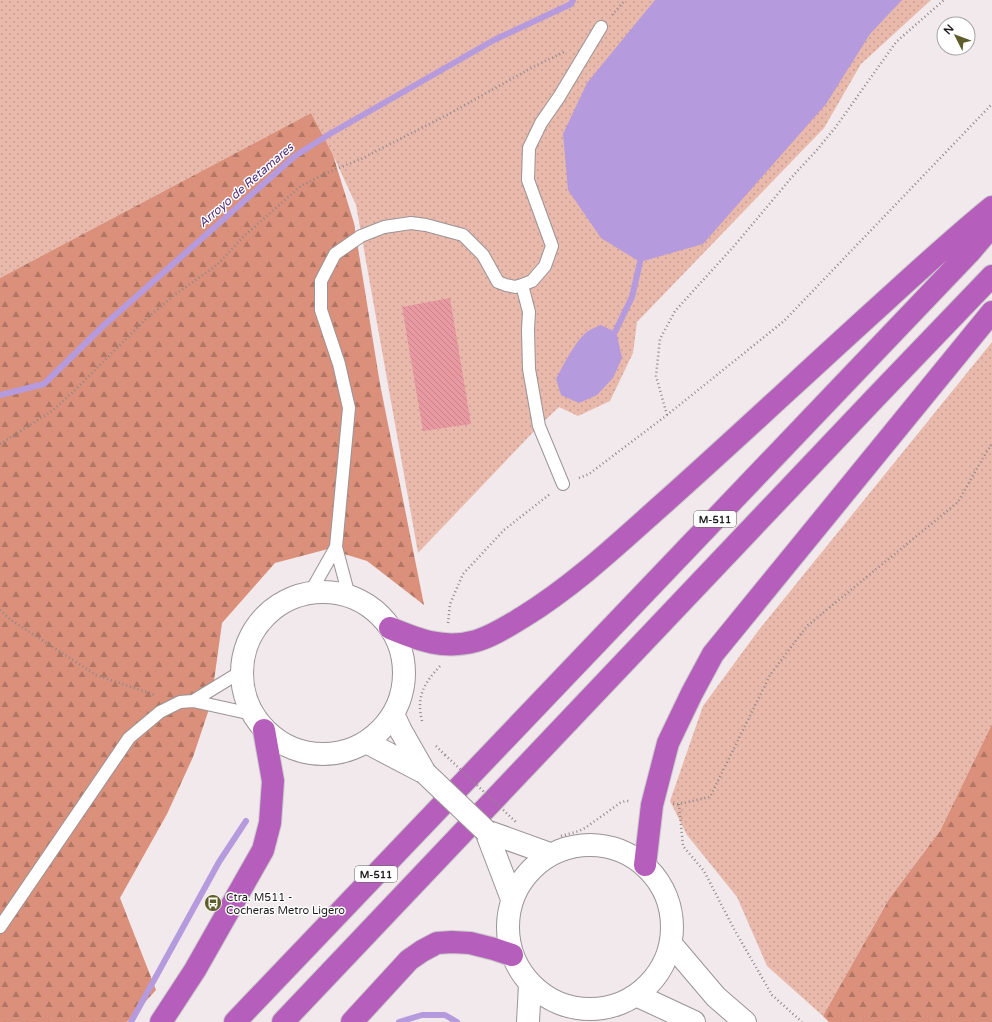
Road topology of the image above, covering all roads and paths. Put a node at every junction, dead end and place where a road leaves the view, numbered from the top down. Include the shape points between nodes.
1 (944, 0) edge
2 (601, 27) dead end
3 (592, 40) junction
4 (992, 104) edge
5 (992, 207) edge
6 (992, 226) edge
7 (992, 276) edge
8 (522, 285) junction
9 (992, 312) edge
10 (667, 415) junction
11 (0, 444) edge
12 (992, 444) edge
13 (563, 484) junction
14 (336, 547) junction
15 (310, 593) junction
16 (348, 596) junction
17 (0, 610) edge
18 (390, 628) junction
19 (447, 645) junction
20 (242, 671) junction
21 (193, 701) junction
22 (180, 702) junction
23 (393, 714) junction
24 (258, 722) junction
25 (424, 726) dead end
26 (366, 742) junction
27 (433, 743) dead end
28 (425, 773) junction
29 (679, 804) junction
30 (652, 805) junction
31 (522, 827) dead end
32 (486, 831) junction
33 (553, 845) junction
34 (645, 865) junction
35 (512, 899) junction
36 (0, 927) edge
37 (671, 944) junction
38 (512, 955) junction
39 (530, 984) junction
40 (636, 995) junction
41 (589, 1017) edge
42 (161, 1022) edge
43 (235, 1022) edge
44 (283, 1022) edge
45 (352, 1022) edge
46 (528, 1022) edge
47 (694, 1022) edge
48 (745, 1022) edge
49 (802, 1022) edge

1 - 10 path via 896,42 835,128 675,311 660,339 656,376
2 - 3 lane
3 - 8 lane via 541,123 529,148 528,180 552,246 545,266 532,281
3 - 11 path via 533,67 448,115 361,159 301,186 244,236 217,265 173,296 144,321 52,411
4 - 10 path via 784,321
5 - 19 highway via 585,572 509,626 476,641
6 - 43 highway, M-511
7 - 44 highway, M-511
8 - 13 lane via 529,312 529,369 539,426
8 - 14 lane via 516,287 498,282 483,255 463,235 426,225 411,223 384,227 361,236 335,254 321,281 321,310 340,364 349,408
9 - 30 highway via 714,654 668,743
10 - 13 path via 589,474
12 - 29 path via 958,502 807,626 770,675 710,797
13 - 19 path via 504,530 463,574 450,604
14 - 15 lane
14 - 16 lane
15 - 16 street via 330,592
15 - 20 street via 276,607 262,620 251,635 244,652
16 - 18 street via 372,609
17 - 22 path via 96,676
18 - 19 highway via 425,641
18 - 23 street via 400,648 404,671 402,693
19 - 25 path via 442,663 423,688 420,697 420,712
20 - 21 lane
20 - 24 street via 246,700
21 - 22 lane
21 - 24 lane
22 - 36 lane via 160,712 129,738
23 - 26 street via 381,730
23 - 28 street
24 - 26 street via 278,742 295,750 313,754 349,750
24 - 42 highway via 273,781 270,823 262,850 195,970
26 - 28 street
27 - 31 path, bridge
28 - 32 street, bridge
29 - 30 path
29 - 49 path via 683,846 704,871 772,995
30 - 33 path via 631,801 620,803 592,823
30 - 34 highway
32 - 33 street
32 - 35 street
33 - 34 street via 599,844 624,851
33 - 35 street via 521,881
34 - 37 street via 659,881 669,901 673,922
35 - 38 street via 508,917
37 - 40 street via 664,964 652,981
37 - 48 street via 716,997
38 - 39 street
38 - 45 highway via 470,943 437,943 409,960
39 - 41 street via 546,997
39 - 46 street
40 - 41 street
40 - 47 street

